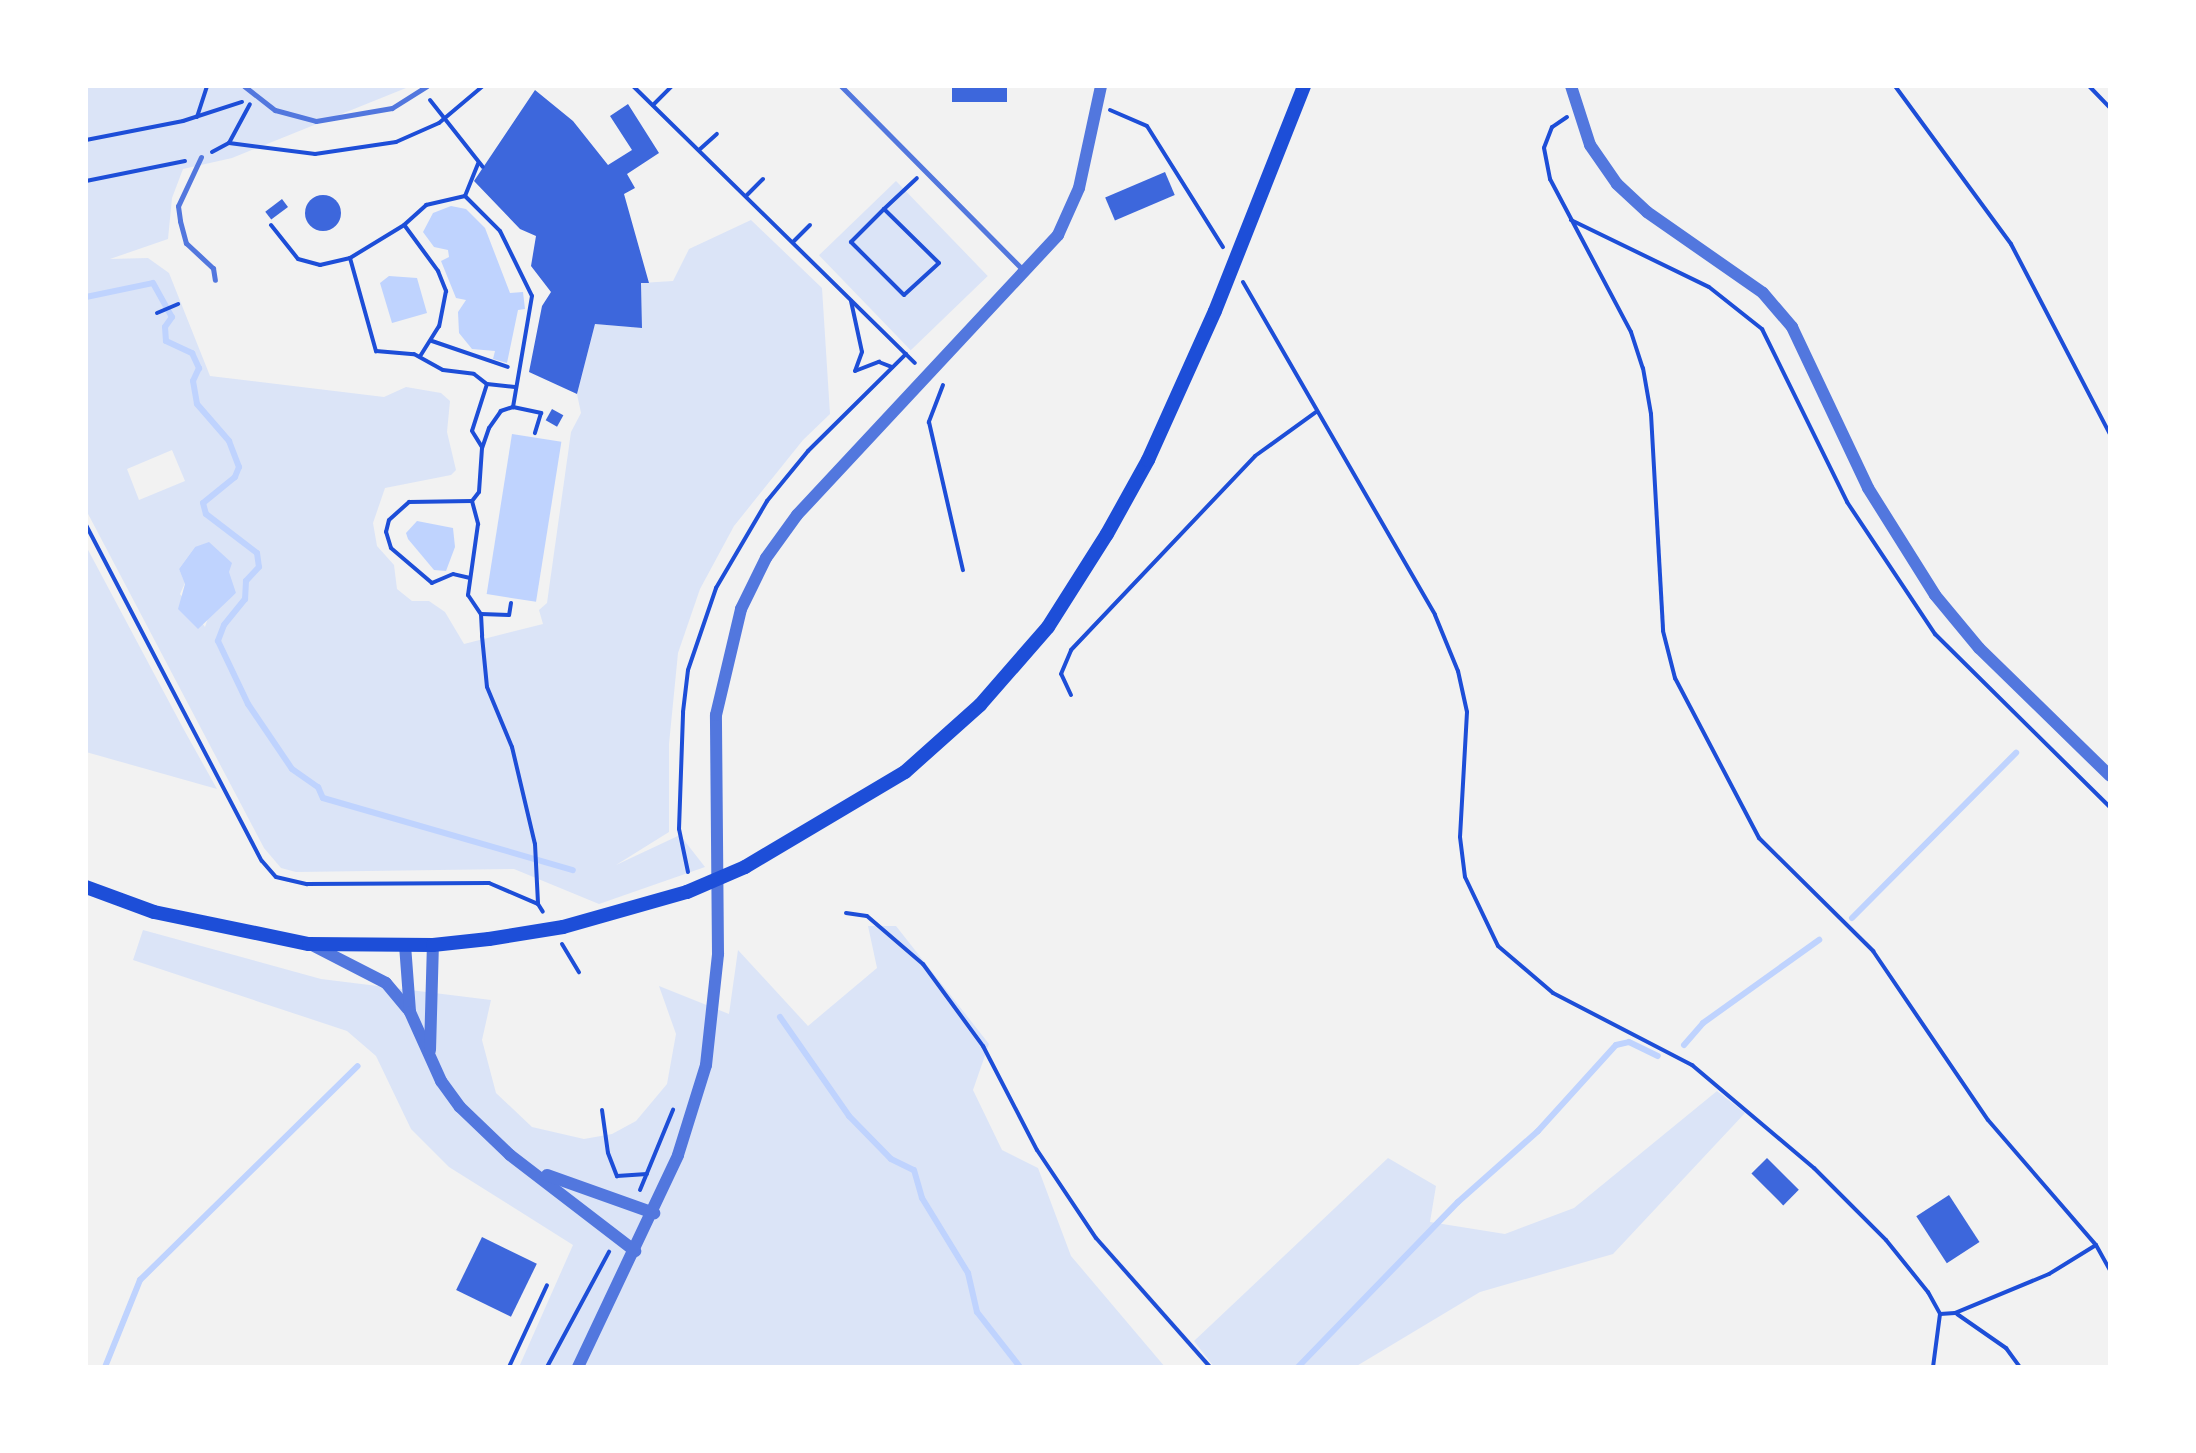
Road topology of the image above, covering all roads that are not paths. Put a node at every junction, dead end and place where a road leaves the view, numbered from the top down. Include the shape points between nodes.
1 (244, 86) edge
2 (841, 86) edge
3 (1101, 86) edge
4 (1304, 86) edge
5 (1571, 86) edge
6 (425, 88) edge
7 (201, 157) road end
8 (1027, 274) junction
9 (215, 280) dead end
10 (2110, 776) edge
11 (86, 887) edge
12 (309, 944) junction
13 (405, 945) junction
14 (433, 945) junction
15 (410, 1012) junction
16 (430, 1058) junction
17 (536, 1171) junction
18 (654, 1213) junction
19 (635, 1251) junction
20 (578, 1367) edge

1 - 6 lane via 293,116 341,121 392,108
2 - 8 lane
3 - 8 street via 1079,188 1058,235
4 - 14 main road via 1215,311 1148,460 1048,627 980,705 905,772 812,830 687,892 578,924
5 - 10 street via 1576,112 1617,184 1647,212 1763,293 1792,327 1868,488 1935,595 1979,648
7 - 9 lane via 178,206 186,243 213,268
8 - 18 street via 797,515 766,558 741,609 716,715 718,954 706,1065
11 - 12 main road via 168,916
12 - 13 main road
12 - 15 street via 386,983
13 - 14 main road
13 - 15 street
14 - 16 street
15 - 16 street
16 - 17 street via 460,1107 510,1155
17 - 18 street
17 - 19 street
18 - 19 street
19 - 20 street

